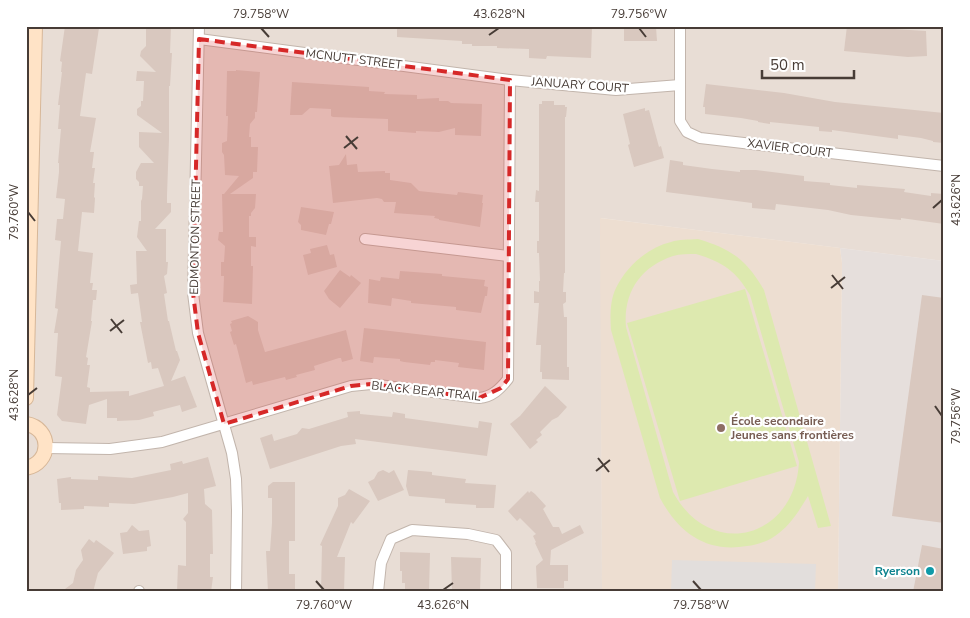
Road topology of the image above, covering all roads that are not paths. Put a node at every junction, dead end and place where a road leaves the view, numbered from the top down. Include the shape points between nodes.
1 (35, 26) edge
2 (199, 26) edge
3 (680, 26) edge
4 (199, 39) junction
5 (510, 80) junction
6 (680, 85) junction
7 (944, 166) edge
8 (365, 240) dead end
9 (508, 256) junction
10 (26, 398) edge
11 (26, 424) edge
12 (224, 424) junction
13 (46, 448) junction
14 (26, 468) edge
15 (236, 592) edge
16 (378, 592) edge
17 (506, 592) edge

1 - 10 street
2 - 4 street, EDMONTON STREET
3 - 6 street, XAVIER COURT
4 - 5 street, MCNUTT STREET
4 - 12 street, EDMONTON STREET via 193,293 198,333
5 - 6 street, JANUARY COURT via 616,90
5 - 9 street, BLACK BEAR TRAIL
6 - 7 street, XAVIER COURT via 680,121 687,132 700,138
8 - 9 street
9 - 12 street, BLACK BEAR TRAIL via 508,378 493,394 478,398 371,384 351,386
11 - 13 street via 42,434
12 - 13 street, BLACK BEAR TRAIL via 162,442 110,449
12 - 15 street, EDMONTON STREET via 236,479
13 - 14 street via 39,462
16 - 17 street via 381,563 391,539 412,530 468,534 496,540 506,553

